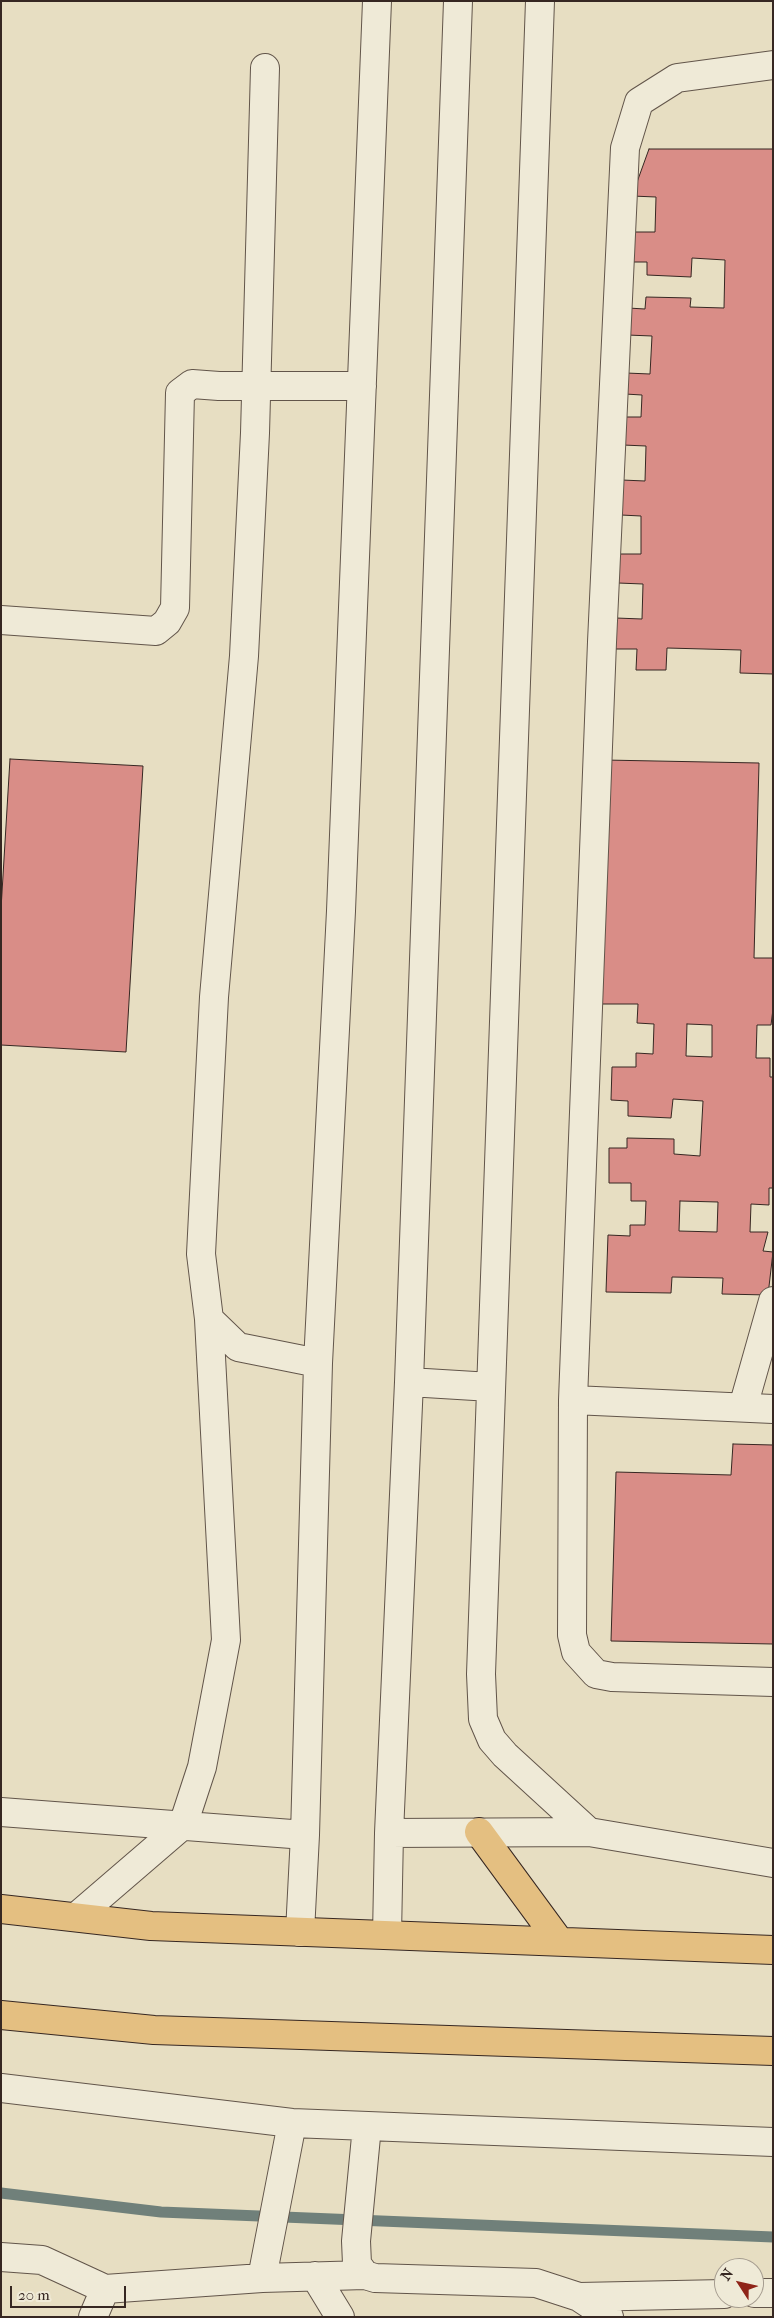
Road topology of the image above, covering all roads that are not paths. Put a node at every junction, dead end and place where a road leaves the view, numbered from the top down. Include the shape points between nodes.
1 (377, 1) edge
2 (458, 1) edge
3 (540, 1) edge
4 (773, 65) edge
5 (265, 68) dead end
6 (255, 386) junction
7 (362, 386) junction
8 (1, 620) edge
9 (773, 1301) edge
10 (209, 1319) junction
11 (318, 1363) junction
12 (409, 1382) junction
13 (491, 1387) junction
14 (574, 1400) junction
15 (743, 1407) junction
16 (773, 1409) edge
17 (773, 1682) edge
18 (1, 1812) edge
19 (183, 1825) junction
20 (389, 1832) junction
21 (479, 1832) junction
22 (589, 1832) junction
23 (305, 1835) junction
24 (773, 1863) edge
25 (1, 1909) edge
26 (76, 1917) junction
27 (300, 1932) junction
28 (387, 1935) junction
29 (559, 1942) junction
30 (773, 1950) edge
31 (1, 2015) edge
32 (773, 2050) edge
33 (1, 2088) edge
34 (292, 2123) junction
35 (367, 2126) junction
36 (773, 2142) edge
37 (1, 2257) edge
38 (365, 2275) junction
39 (315, 2276) junction
40 (262, 2278) junction
41 (105, 2289) junction
42 (714, 2294) edge
43 (579, 2296) junction
44 (93, 2317) edge
45 (340, 2317) edge
46 (609, 2317) edge

1 - 7 street
2 - 12 street
3 - 13 street
4 - 14 street via 677,78 639,102 625,148
5 - 6 street
6 - 7 street
6 - 8 street via 192,384 180,393 175,608 167,622 156,631
6 - 10 street via 244,656 214,997 201,1254
7 - 11 street via 341,911
9 - 15 street
10 - 11 street via 238,1347
10 - 19 street via 226,1640 202,1767
11 - 23 street
12 - 13 street
12 - 20 street
13 - 22 street via 482,1719 492,1740 505,1754
14 - 15 street
14 - 17 street via 572,1635 576,1652 596,1674 612,1678
15 - 16 street
18 - 19 street
19 - 23 street
19 - 26 street
20 - 21 street
20 - 28 street
21 - 22 street
21 - 29 main road
22 - 24 street
23 - 27 street
25 - 26 main road
26 - 27 main road via 151,1926
27 - 28 main road
28 - 29 main road
29 - 30 main road
31 - 32 main road via 154,2030
33 - 34 street
34 - 35 street
34 - 40 street
35 - 36 street
35 - 38 street via 356,2241 357,2264
37 - 41 street via 42,2260
38 - 39 street
38 - 43 street via 375,2278 536,2283
39 - 40 street
39 - 45 street
40 - 41 street
41 - 44 street
42 - 43 street
43 - 46 street

